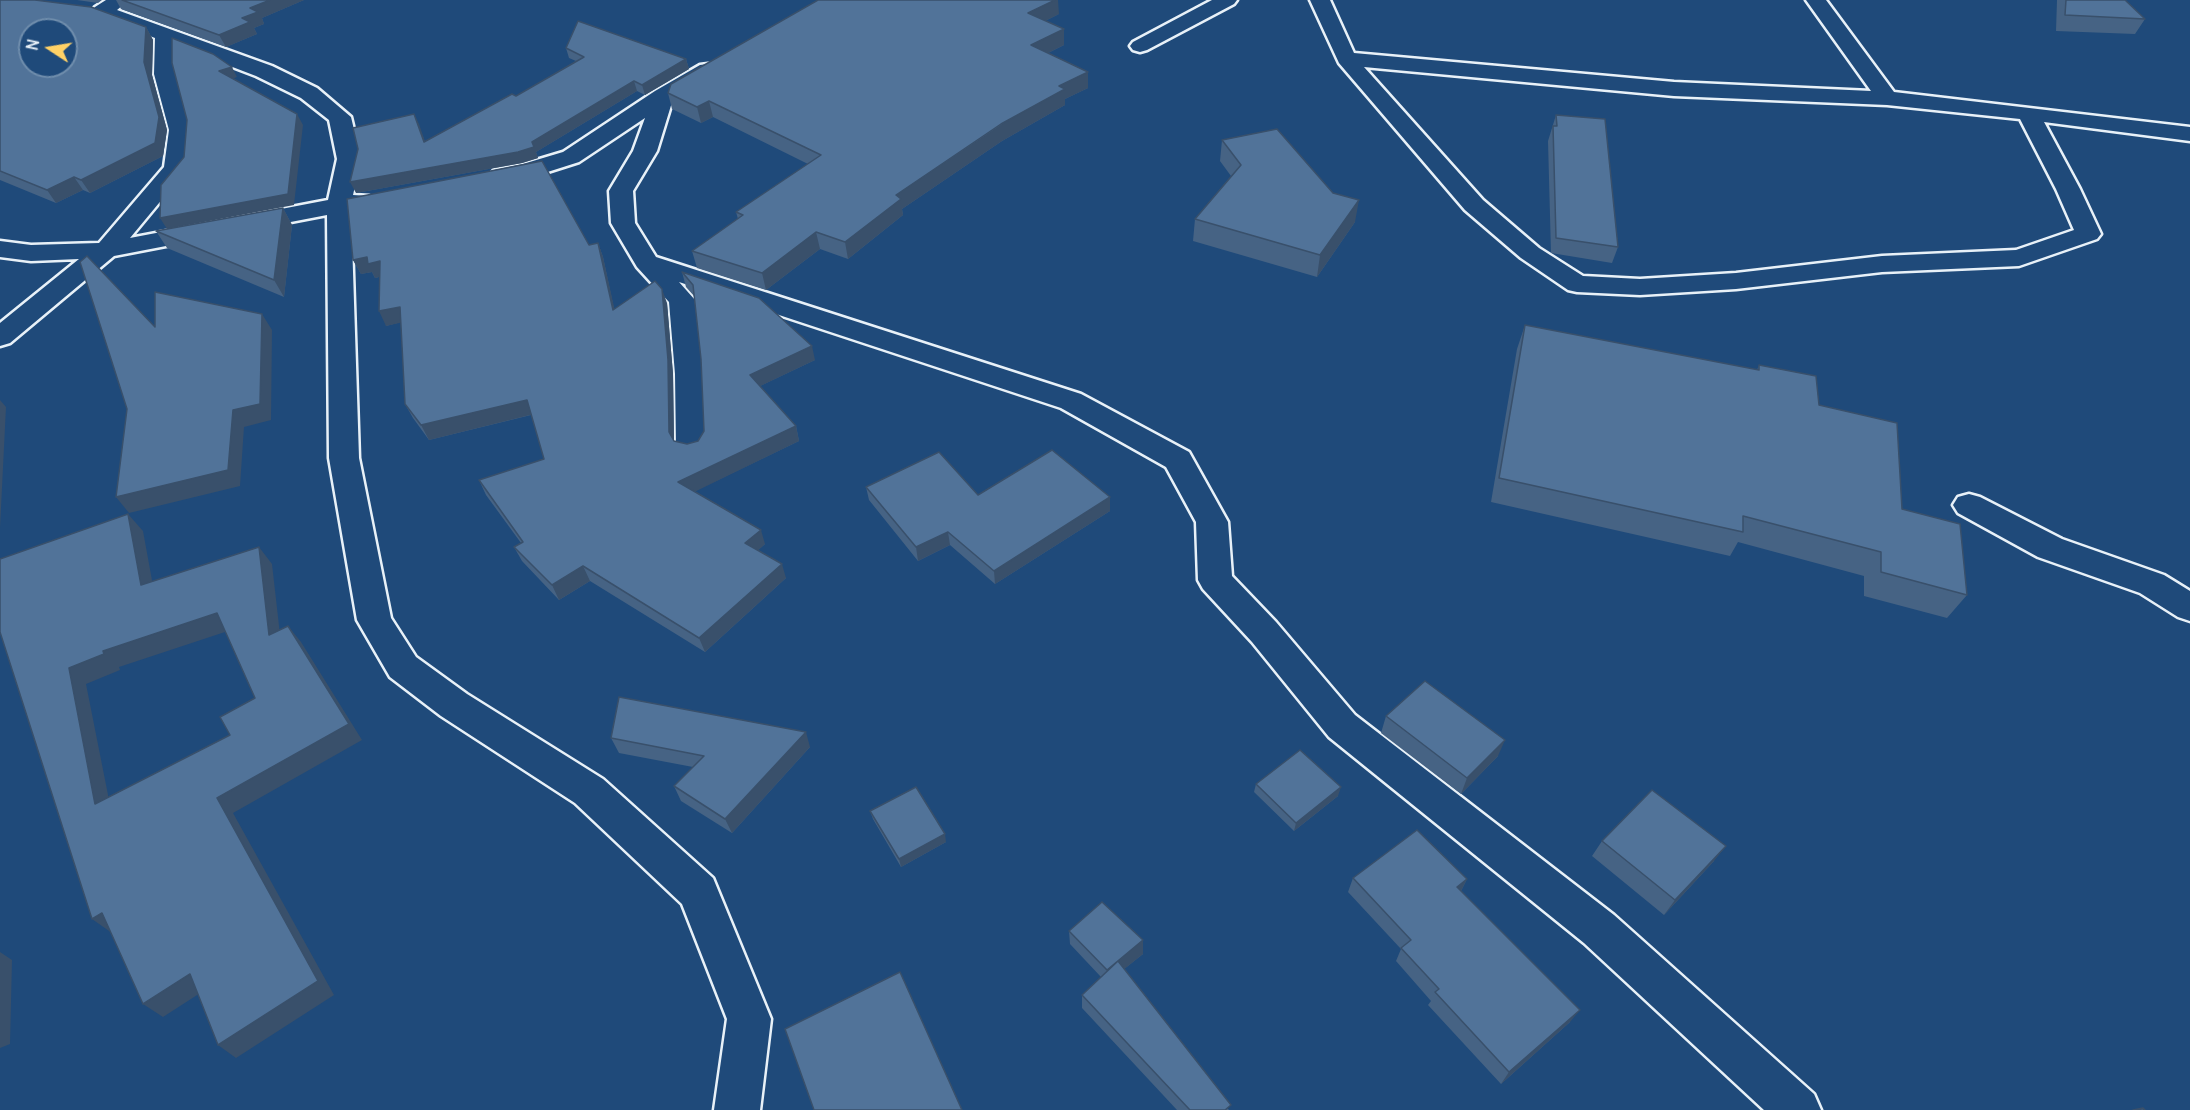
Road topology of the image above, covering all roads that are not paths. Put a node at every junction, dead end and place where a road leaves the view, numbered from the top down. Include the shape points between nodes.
1 (1227, 0) edge
2 (1320, 0) edge
3 (1816, 0) edge
4 (100, 6) edge
5 (165, 33) junction
6 (1140, 46) dead end
7 (1346, 59) junction
8 (725, 60) edge
9 (663, 96) junction
10 (1887, 98) junction
11 (2028, 113) junction
12 (2190, 134) edge
13 (480, 179) edge
14 (386, 196) edge
15 (339, 205) junction
16 (0, 249) edge
17 (106, 250) junction
18 (646, 262) junction
19 (0, 337) edge
20 (691, 446) edge
21 (1969, 505) dead end
22 (2190, 608) edge
23 (737, 1110) edge
24 (1798, 1110) edge

1 - 6 street
2 - 7 street
3 - 10 street
4 - 5 street via 126,22
5 - 15 street via 264,71 309,93 340,117 349,159
5 - 17 street via 165,74 180,130 176,168
7 - 10 street via 1674,89
7 - 11 street via 1474,205 1530,253 1577,284 1652,286 1736,281 1882,264 2019,258 2088,234
8 - 9 street
9 - 13 street via 571,157 527,171
9 - 18 street via 645,151 621,191 623,224
10 - 11 street
11 - 12 street
14 - 15 street
15 - 17 street
15 - 23 street via 344,458 374,620 403,667 454,705 589,791 698,892 749,1019
16 - 17 street via 31,253
17 - 19 street
18 - 20 street via 682,300
18 - 24 street via 1071,401 1178,460 1212,522 1215,580 1342,726 1599,929
21 - 22 street via 2050,548 2152,584

